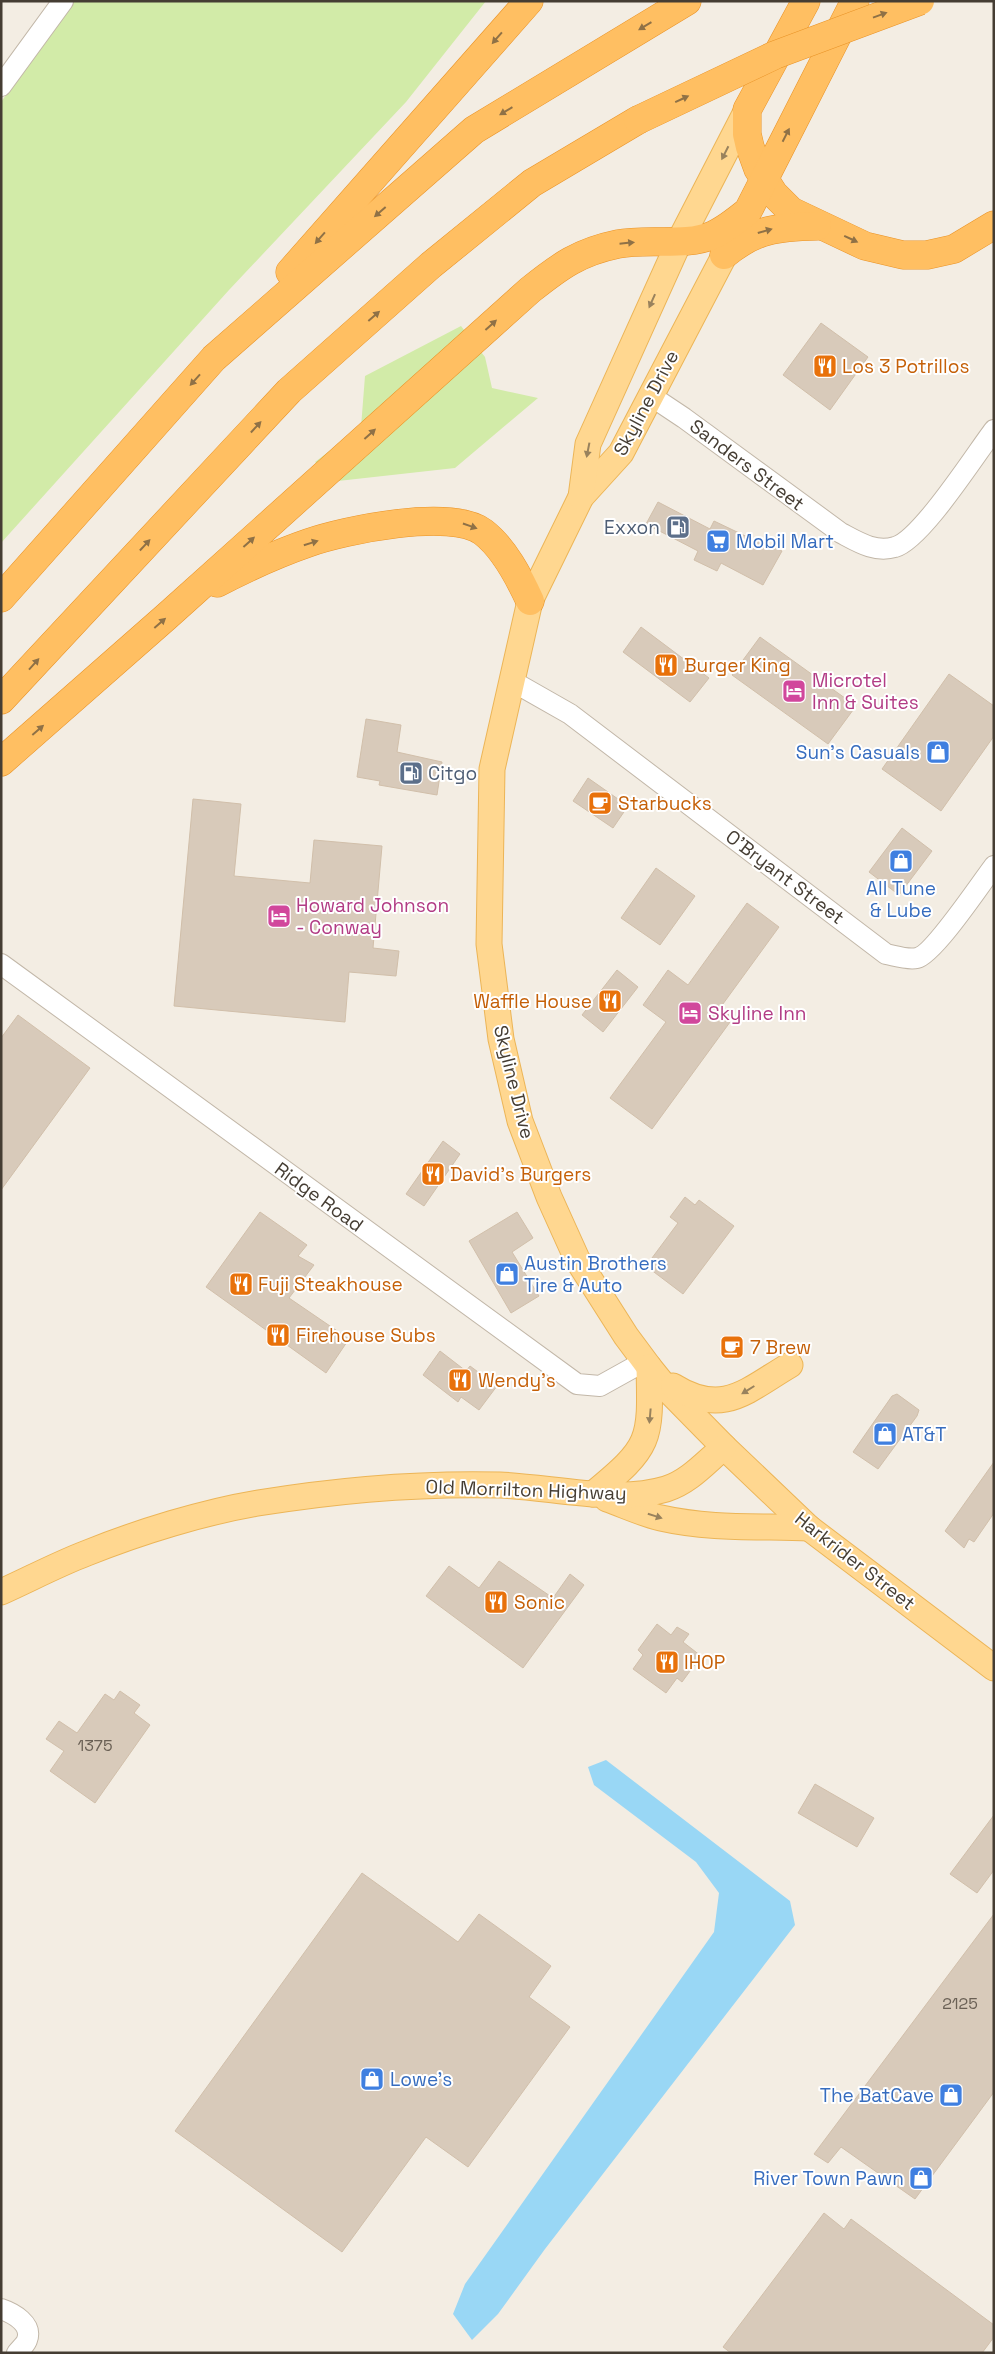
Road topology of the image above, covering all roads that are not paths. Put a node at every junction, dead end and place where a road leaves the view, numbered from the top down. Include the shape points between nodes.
1 (63, 1) edge
2 (530, 1) edge
3 (687, 1) edge
4 (806, 1) edge
5 (855, 1) edge
6 (920, 1) edge
7 (1, 86) edge
8 (747, 110) junction
9 (764, 179) junction
10 (748, 210) junction
11 (994, 225) edge
12 (823, 226) junction
13 (680, 240) junction
14 (724, 256) junction
15 (214, 358) junction
16 (651, 396) junction
17 (994, 430) edge
18 (581, 498) junction
19 (1, 598) edge
20 (186, 598) junction
21 (530, 600) junction
22 (512, 681) junction
23 (1, 700) edge
24 (1, 762) edge
25 (994, 866) edge
26 (1, 964) edge
27 (647, 1364) junction
28 (790, 1365) dead end
29 (724, 1446) junction
30 (593, 1494) junction
31 (809, 1528) junction
32 (1, 1592) edge
33 (994, 1668) edge
34 (1, 2309) edge
35 (17, 2353) edge

1 - 7 street
2 -> 15 highway
3 -> 15 highway via 474,130
4 - 8 highway, Skyline Drive
9 -> 5 highway, Skyline Drive
23 -> 6 highway, bridge via 289,391 431,265 532,183 638,120 775,55
8 - 9 highway via 750,147
8 -> 13 main road, Skyline Drive
9 - 10 highway, Skyline Drive
9 - 12 highway via 791,211
10 - 13 highway via 712,235
10 - 14 main road, Skyline Drive
12 -> 11 highway via 874,249 919,256 954,249
14 -> 12 highway via 738,243 766,230
13 -> 18 main road, Skyline Drive via 588,444
20 -> 13 highway via 530,290 565,263 619,244
14 - 16 main road, Skyline Drive
15 -> 19 highway
16 - 17 street, Sanders Street via 841,534 863,546 880,549 896,547 910,539
16 - 18 main road, Skyline Drive via 621,454
18 - 21 main road, Skyline Drive
20 -> 21 highway via 310,542 420,520 454,521 484,532 506,559
24 -> 20 highway
21 - 22 main road, Skyline Drive
22 - 25 street, O'Bryant Street via 570,714 886,954 906,959 919,958 934,946
22 - 27 main road, Skyline Drive via 492,769 489,848 489,944 501,1039 520,1121 573,1252
26 - 27 street, Ridge Road via 577,1384 600,1386
28 -> 27 main road via 737,1397 712,1402 683,1392
27 - 29 main road, Skyline Drive via 666,1388
27 -> 30 main road via 650,1415 647,1436 636,1456
29 - 30 main road, Old Morrilton Highway via 687,1479 666,1489
29 - 31 main road, Harkrider Street
30 -> 31 main road via 675,1521
30 - 32 main road, Old Morrilton Highway via 502,1486 439,1485 366,1489 258,1503 193,1517 87,1552
31 - 33 main road, Harkrider Street
34 - 35 street via 21,2319 28,2331 27,2341

